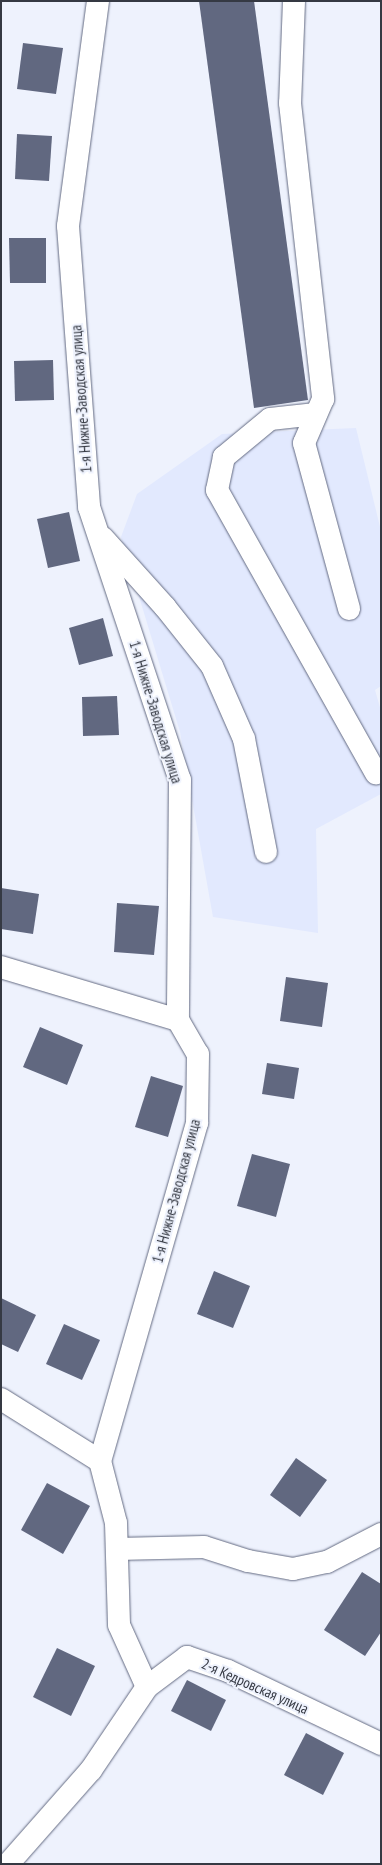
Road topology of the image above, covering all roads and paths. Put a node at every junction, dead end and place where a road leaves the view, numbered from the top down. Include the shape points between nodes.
1 (98, 1) edge
2 (294, 1) edge
3 (316, 414) junction
4 (97, 532) junction
5 (349, 609) dead end
6 (376, 773) dead end
7 (266, 852) dead end
8 (1, 967) edge
9 (178, 1020) junction
10 (1, 1399) edge
11 (100, 1461) junction
12 (381, 1534) edge
13 (117, 1550) junction
14 (147, 1687) junction
15 (381, 1744) edge
16 (8, 1864) edge

1 - 4 street, 1-я Нижне-Заводская улица via 68,226 89,507
2 - 3 street via 290,103 323,399
3 - 5 street via 304,443
3 - 6 street via 270,419 224,457 217,490
4 - 7 street via 165,607 212,666 244,739
4 - 9 street, 1-я Нижне-Заводская улица via 180,780
8 - 9 street
9 - 11 street, 1-я Нижне-Заводская улица via 198,1054 197,1123
10 - 11 street
11 - 13 street via 116,1523
12 - 13 street via 327,1562 293,1569 248,1562 204,1547
13 - 14 street via 119,1625
14 - 15 street, 2-я Кедровская улица via 187,1657 228,1671
14 - 16 street via 91,1770

